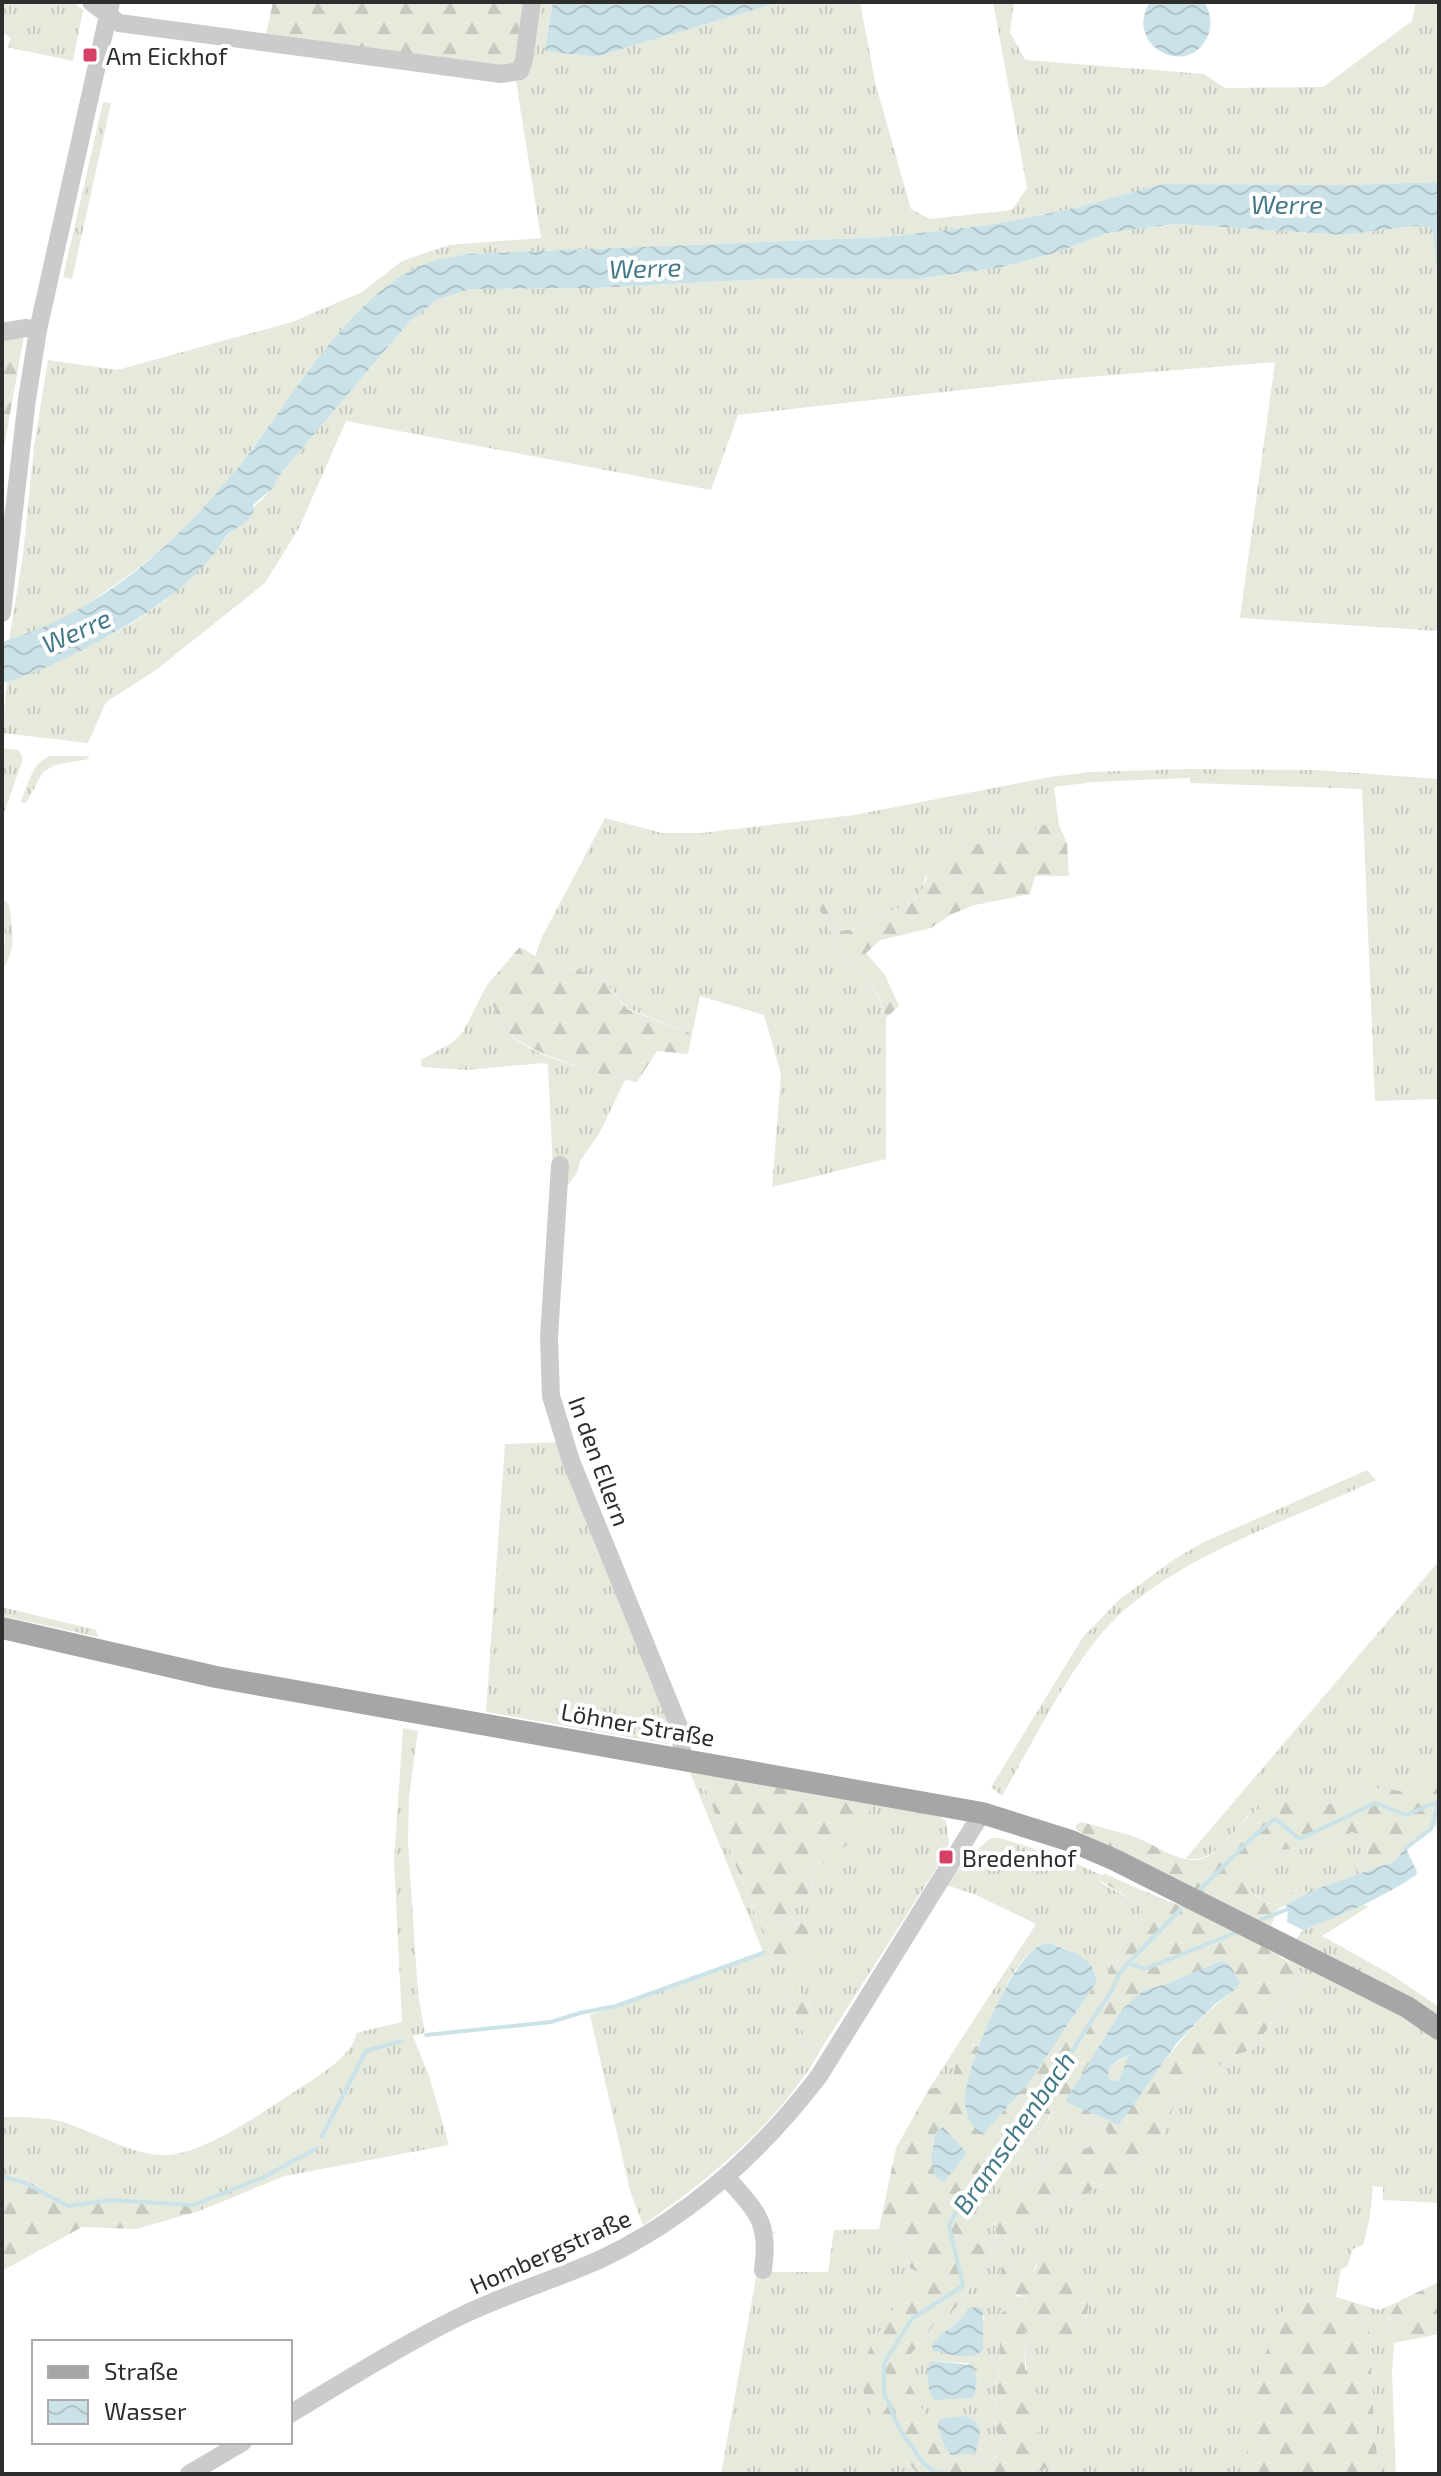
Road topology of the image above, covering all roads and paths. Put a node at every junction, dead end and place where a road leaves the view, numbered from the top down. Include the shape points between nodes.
1 (91, 2) edge
2 (532, 2) edge
3 (109, 9) edge
4 (38, 330) junction
5 (2, 332) edge
6 (2, 613) edge
7 (560, 1165) dead end
8 (2, 1628) edge
9 (683, 1759) junction
10 (982, 1813) junction
11 (1439, 2029) edge
12 (727, 2178) junction
13 (763, 2270) dead end
14 (292, 2413) edge
15 (240, 2444) edge
16 (189, 2474) edge

1 - 3 street
2 - 3 street via 520,71 501,74 119,23
3 - 4 street
4 - 5 street
4 - 6 street
7 - 9 street, In den Ellern via 549,1337 551,1396 571,1461 680,1729
8 - 9 main road, Löhner Straße via 216,1677
9 - 10 main road, Löhner Straße
10 - 11 main road, Löhner Straße via 1103,1854 1407,2007
10 - 12 street, Hombergstraße via 819,2076
12 - 13 street via 764,2229
12 - 14 street, Hombergstraße via 647,2235 454,2320
15 - 16 street

